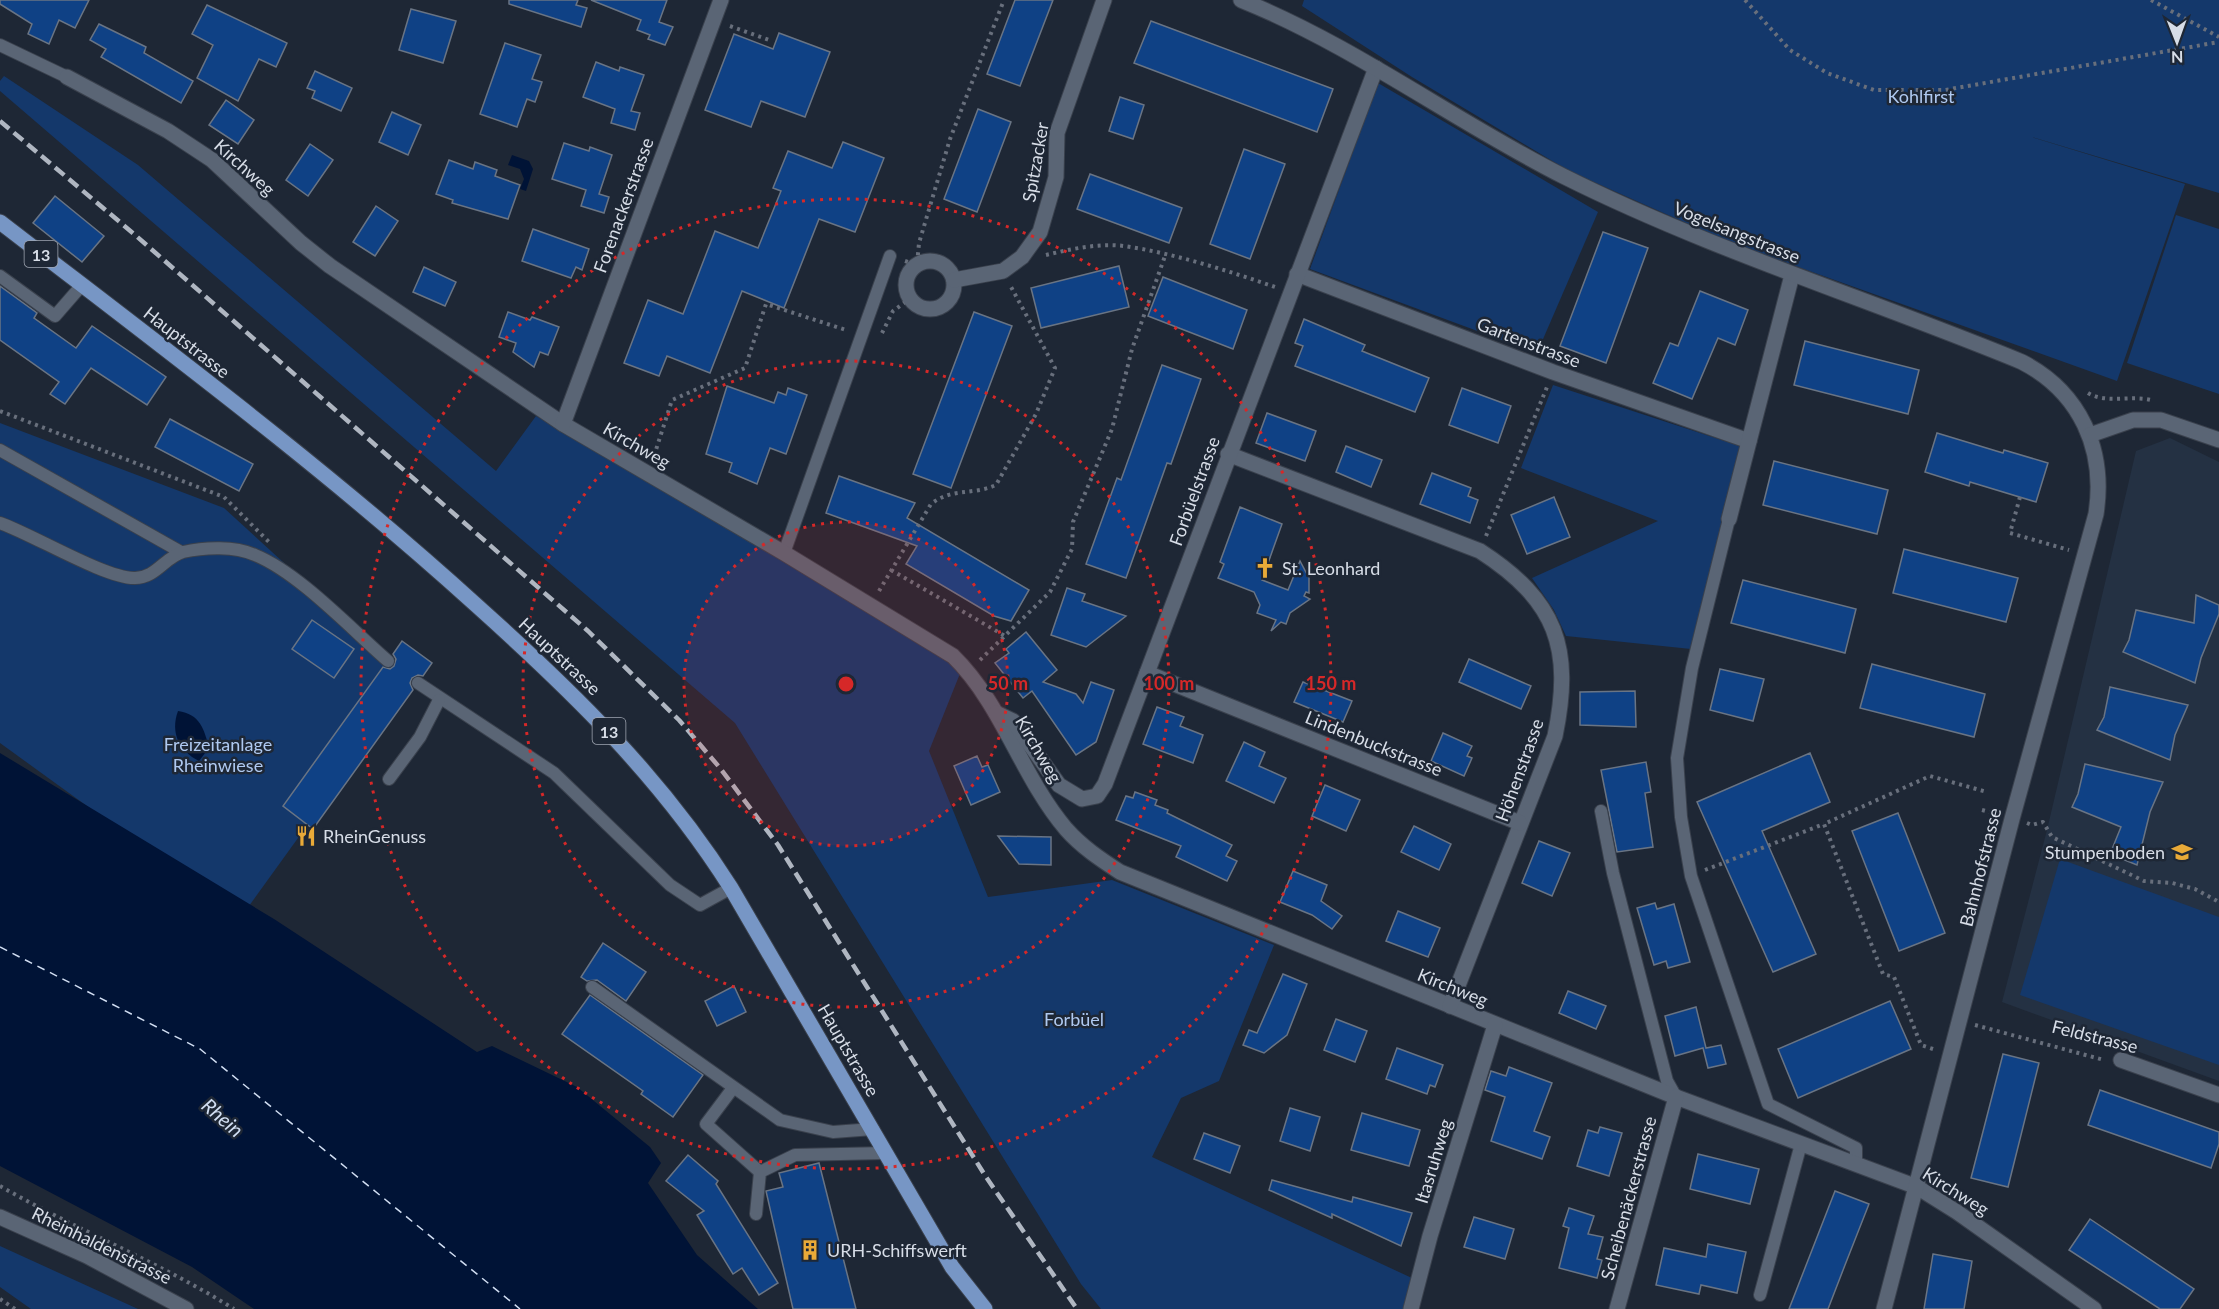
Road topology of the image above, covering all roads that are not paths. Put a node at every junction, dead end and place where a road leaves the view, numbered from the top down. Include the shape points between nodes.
1 (721, 0) edge
2 (1104, 0) edge
3 (1241, 0) edge
4 (0, 45) edge
5 (1376, 68) junction
6 (67, 77) joint
7 (0, 222) edge
8 (890, 256) dead end
9 (1297, 274) junction
10 (1792, 275) junction
11 (0, 276) edge
12 (954, 280) junction
13 (82, 285) junction
14 (562, 424) junction
15 (2090, 435) junction
16 (2219, 440) edge
17 (1749, 441) junction
18 (0, 450) edge
19 (1228, 454) junction
20 (1729, 519) joint
21 (0, 523) edge
22 (181, 552) junction
23 (784, 553) junction
24 (388, 661) dead end
25 (1147, 673) junction
26 (418, 683) dead end
27 (439, 700) junction
28 (996, 713) junction
29 (389, 780) dead end
30 (1601, 812) dead end
31 (1520, 823) junction
32 (731, 888) junction
33 (592, 987) dead end
34 (1450, 1006) junction
35 (1495, 1025) junction
36 (2121, 1060) road end
37 (732, 1088) junction
38 (2219, 1095) edge
39 (1676, 1097) junction
40 (873, 1129) junction
41 (1801, 1144) junction
42 (886, 1153) junction
43 (1857, 1165) junction
44 (760, 1172) junction
45 (1917, 1187) junction
46 (756, 1214) dead end
47 (0, 1216) edge
48 (1760, 1295) dead end
49 (186, 1309) edge
50 (985, 1309) edge
51 (1411, 1309) edge
52 (1617, 1309) edge
53 (1884, 1309) edge
54 (2094, 1309) edge

1 - 14 street, Forenackerstrasse
2 - 12 street, Spitzacker via 1057,133 1056,177 1040,232 1022,256 1003,271
3 - 5 street, Vogelsangstrasse via 1290,20
4 - 6 lane, Kirchweg
5 - 9 street, Forbüelstrasse
5 - 10 street, Vogelsangstrasse via 1561,175 1664,224
6 - 14 street, Kirchweg via 168,131 212,160 330,266
7 - 13 main road, Hauptstrasse / 13
8 - 23 lane
9 - 17 street, Gartenstrasse via 1552,372
9 - 19 street, Forbüelstrasse
10 - 15 street, Vogelsangstrasse via 1993,350 2041,372 2069,398
10 - 17 street
11 - 13 lane via 55,316
12 - 12 street via 947,302 925,308 912,300 906,285 917,265 924,262 940,263
13 - 32 main road, Hauptstrasse / 13 via 338,485 537,660 634,758 700,838
14 - 23 street, Kirchweg
15 - 16 street via 2133,420 2161,420
15 - 45 street, Bahnhofstrasse via 2099,473 2099,496
17 - 20 street
18 - 22 lane
19 - 25 street, Forbüelstrasse
19 - 31 street, Höhenstrasse via 1480,551 1505,567 1531,592 1554,627 1563,662 1563,699 1555,736
20 - 43 lane via 1692,668 1677,758 1691,876 1768,1104 1856,1148
21 - 22 lane via 106,571 135,578 152,574
22 - 24 lane via 226,548 255,555 294,580
23 - 28 street, Kirchweg via 953,657 968,671
25 - 28 street, Forbüelstrasse via 1105,784 1090,800 1059,785 1013,721
25 - 31 street, Lindenbuckstrasse
26 - 27 lane
27 - 29 lane via 420,737
27 - 32 lane via 554,773 670,885 700,905
28 - 34 street, Kirchweg via 1038,788 1087,851 1120,872
30 - 39 lane via 1666,1081
31 - 34 street, Höhenstrasse
32 - 40 main road, Hauptstrasse / 13
33 - 37 lane
34 - 35 street, Kirchweg
35 - 39 street, Kirchweg
35 - 51 street, Itasruhweg
36 - 38 street, Feldstrasse
37 - 40 lane via 780,1120 833,1132
37 - 44 lane via 706,1124
39 - 41 street, Kirchweg
39 - 52 street, Scheibenäckerstrasse
40 - 42 main road, Hauptstrasse / 13
41 - 43 street, Kirchweg
41 - 48 lane
42 - 44 lane via 795,1155
42 - 50 main road, Hauptstrasse / 13 via 952,1267
43 - 45 street, Kirchweg
44 - 46 lane
45 - 53 street, Bahnhofstrasse
45 - 54 street, Kirchweg
47 - 49 street, Rheinhaldenstrasse via 87,1256

